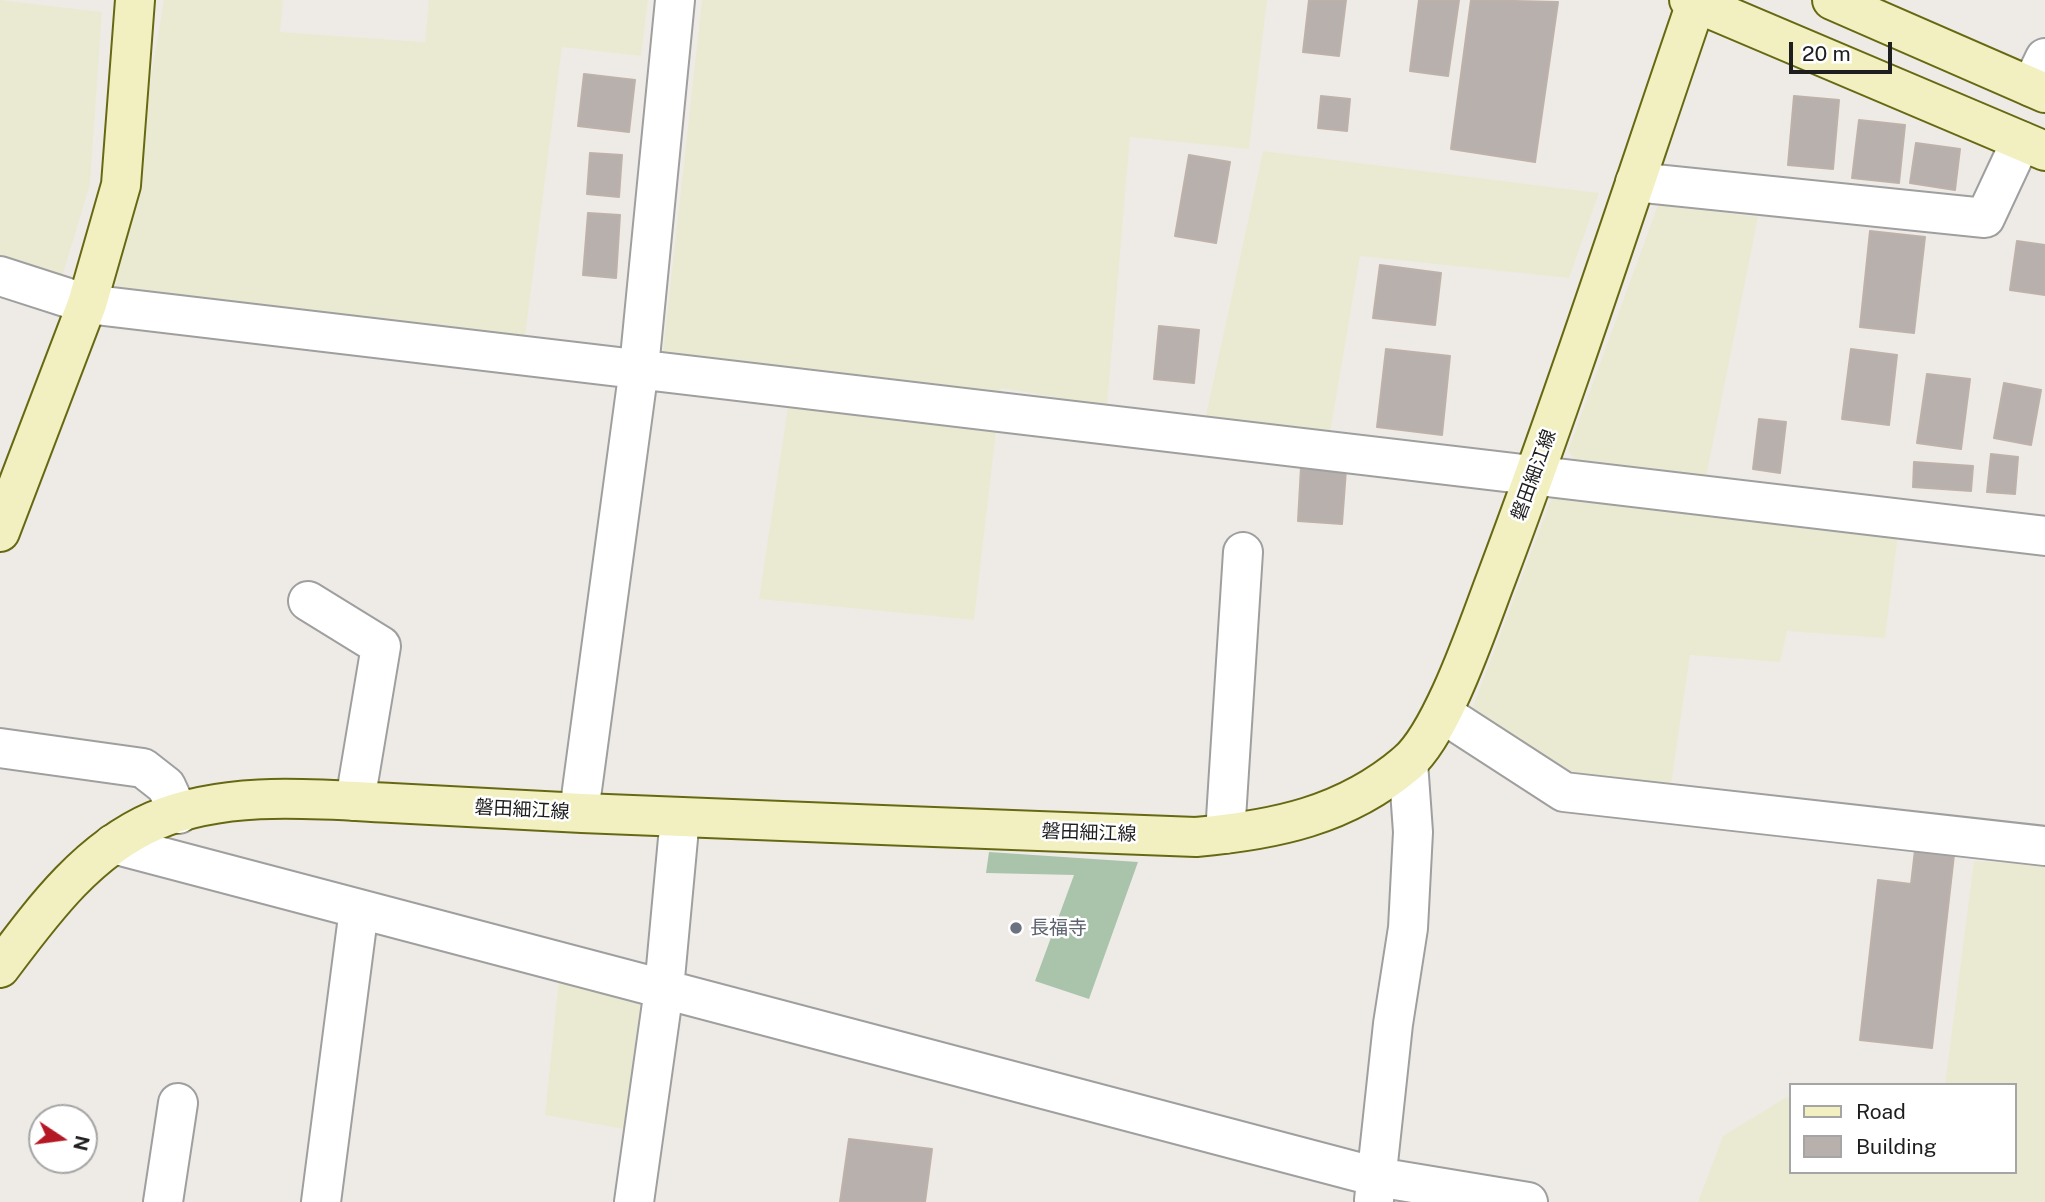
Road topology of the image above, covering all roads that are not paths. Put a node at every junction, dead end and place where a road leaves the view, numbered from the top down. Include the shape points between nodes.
1 (135, 0) edge
2 (675, 0) edge
3 (1832, 0) edge
4 (1694, 1) edge
5 (2040, 79) edge
6 (2033, 146) edge
7 (1635, 182) junction
8 (0, 276) edge
9 (87, 304) junction
10 (639, 368) junction
11 (1535, 476) junction
12 (0, 532) edge
13 (2045, 536) edge
14 (1243, 551) dead end
15 (308, 601) dead end
16 (1442, 713) junction
17 (0, 748) edge
18 (1408, 762) junction
19 (355, 801) junction
20 (579, 813) junction
21 (178, 814) junction
22 (680, 817) junction
23 (1225, 834) junction
24 (113, 844) junction
25 (2045, 846) edge
26 (359, 909) junction
27 (0, 968) edge
28 (664, 989) junction
29 (177, 1103) dead end
30 (1375, 1189) edge
31 (163, 1202) edge
32 (321, 1202) edge
33 (634, 1202) edge
34 (1528, 1202) edge

1 - 9 main road via 121,185
2 - 10 street
3 - 5 main road
4 - 6 main road
4 - 7 main road, 磐田細江線
6 - 7 street via 1986,218
7 - 11 main road, 磐田細江線
8 - 9 street
9 - 10 street
9 - 12 main road
10 - 11 street
10 - 20 street
11 - 13 street
11 - 16 main road, 磐田細江線
14 - 23 street
15 - 19 street via 381,646
16 - 18 main road, 磐田細江線
16 - 25 street via 1564,792
17 - 21 street via 143,768 166,786
18 - 23 main road, 磐田細江線 via 1357,795 1299,822
18 - 30 street via 1413,832 1408,928
19 - 20 main road, 磐田細江線
19 - 21 main road, 磐田細江線 via 258,800
20 - 22 main road, 磐田細江線
21 - 24 main road, 磐田細江線 via 154,821
22 - 23 main road, 磐田細江線 via 1196,837
22 - 28 street
24 - 26 street
24 - 27 main road, 磐田細江線 via 79,871
26 - 28 street
26 - 32 street
28 - 30 street
28 - 33 street
29 - 31 street
30 - 34 street

